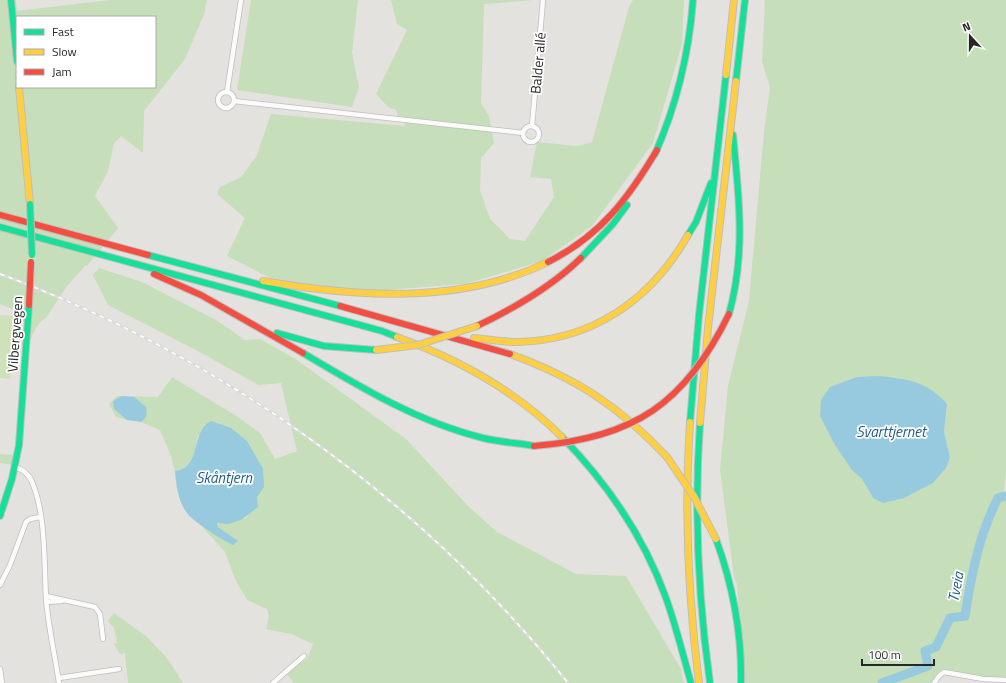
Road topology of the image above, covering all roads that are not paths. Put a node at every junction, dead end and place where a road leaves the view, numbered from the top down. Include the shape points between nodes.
1 (11, 0) edge
2 (241, 0) edge
3 (543, 0) edge
4 (693, 0) edge
5 (734, 0) edge
6 (745, 0) edge
7 (16, 51) edge
8 (19, 88) edge
9 (227, 92) junction
10 (234, 101) junction
11 (733, 111) junction
12 (532, 126) junction
13 (522, 133) junction
14 (657, 150) junction
15 (716, 162) junction
16 (0, 215) edge
17 (0, 228) edge
18 (125, 261) junction
19 (197, 268) junction
20 (259, 327) junction
21 (434, 332) junction
22 (15, 467) junction
23 (0, 516) edge
24 (40, 517) junction
25 (0, 585) edge
26 (46, 596) junction
27 (64, 600) junction
28 (46, 602) junction
29 (103, 639) dead end
30 (304, 656) dead end
31 (0, 669) edge
32 (119, 669) dead end
33 (59, 680) edge
34 (1006, 680) edge
35 (2, 683) edge
36 (272, 683) edge
37 (691, 683) edge
38 (699, 683) edge
39 (710, 683) edge
40 (741, 683) edge
41 (934, 683) edge

1 - 7 main road
2 - 9 street
3 - 12 street, Balder allé
4 - 14 main road via 682,77 672,113
5 - 15 main road
6 - 11 main road
8 - 22 main road, Vilbergvegen, bridge via 32,255 21,429
9 - 10 street via 232,94
9 - 10 street via 220,94 218,104 227,108 232,106
10 - 13 street
11 - 20 main road, bridge via 741,253 738,279 729,314 700,366 657,408 630,424 602,436 572,443 534,446 487,440 432,422
11 - 39 main road via 704,375 698,461 697,532 700,595
12 - 13 street via 525,128
12 - 13 street via 540,134 536,141 525,141
14 - 19 main road via 628,197 590,236 549,262 497,282 435,291 359,292 286,286 207,267
14 - 20 main road, bridge via 644,178 624,209 582,257 526,300 478,326 418,345 376,350 324,346
15 - 21 main road via 698,218 682,249 657,281 620,312 575,333 527,342 485,340
15 - 38 main road via 693,375 687,480 690,588
16 - 19 main road
17 - 18 main road
18 - 20 main road via 130,266 166,278 201,295
18 - 37 main road via 397,335 457,360 522,401 560,433 586,461 628,520 664,591
19 - 21 main road
21 - 40 main road, bridge via 530,360 574,380 628,418 667,457 694,497 716,539 728,572 741,647
22 - 23 main road, Vilbergvegen
22 - 24 street via 25,471 30,477
24 - 25 street via 26,522
24 - 26 street
26 - 27 street
26 - 28 street
27 - 28 street
27 - 29 street via 96,608 100,614
28 - 33 street
30 - 36 street
31 - 35 street
32 - 33 street
34 - 41 street via 944,672

